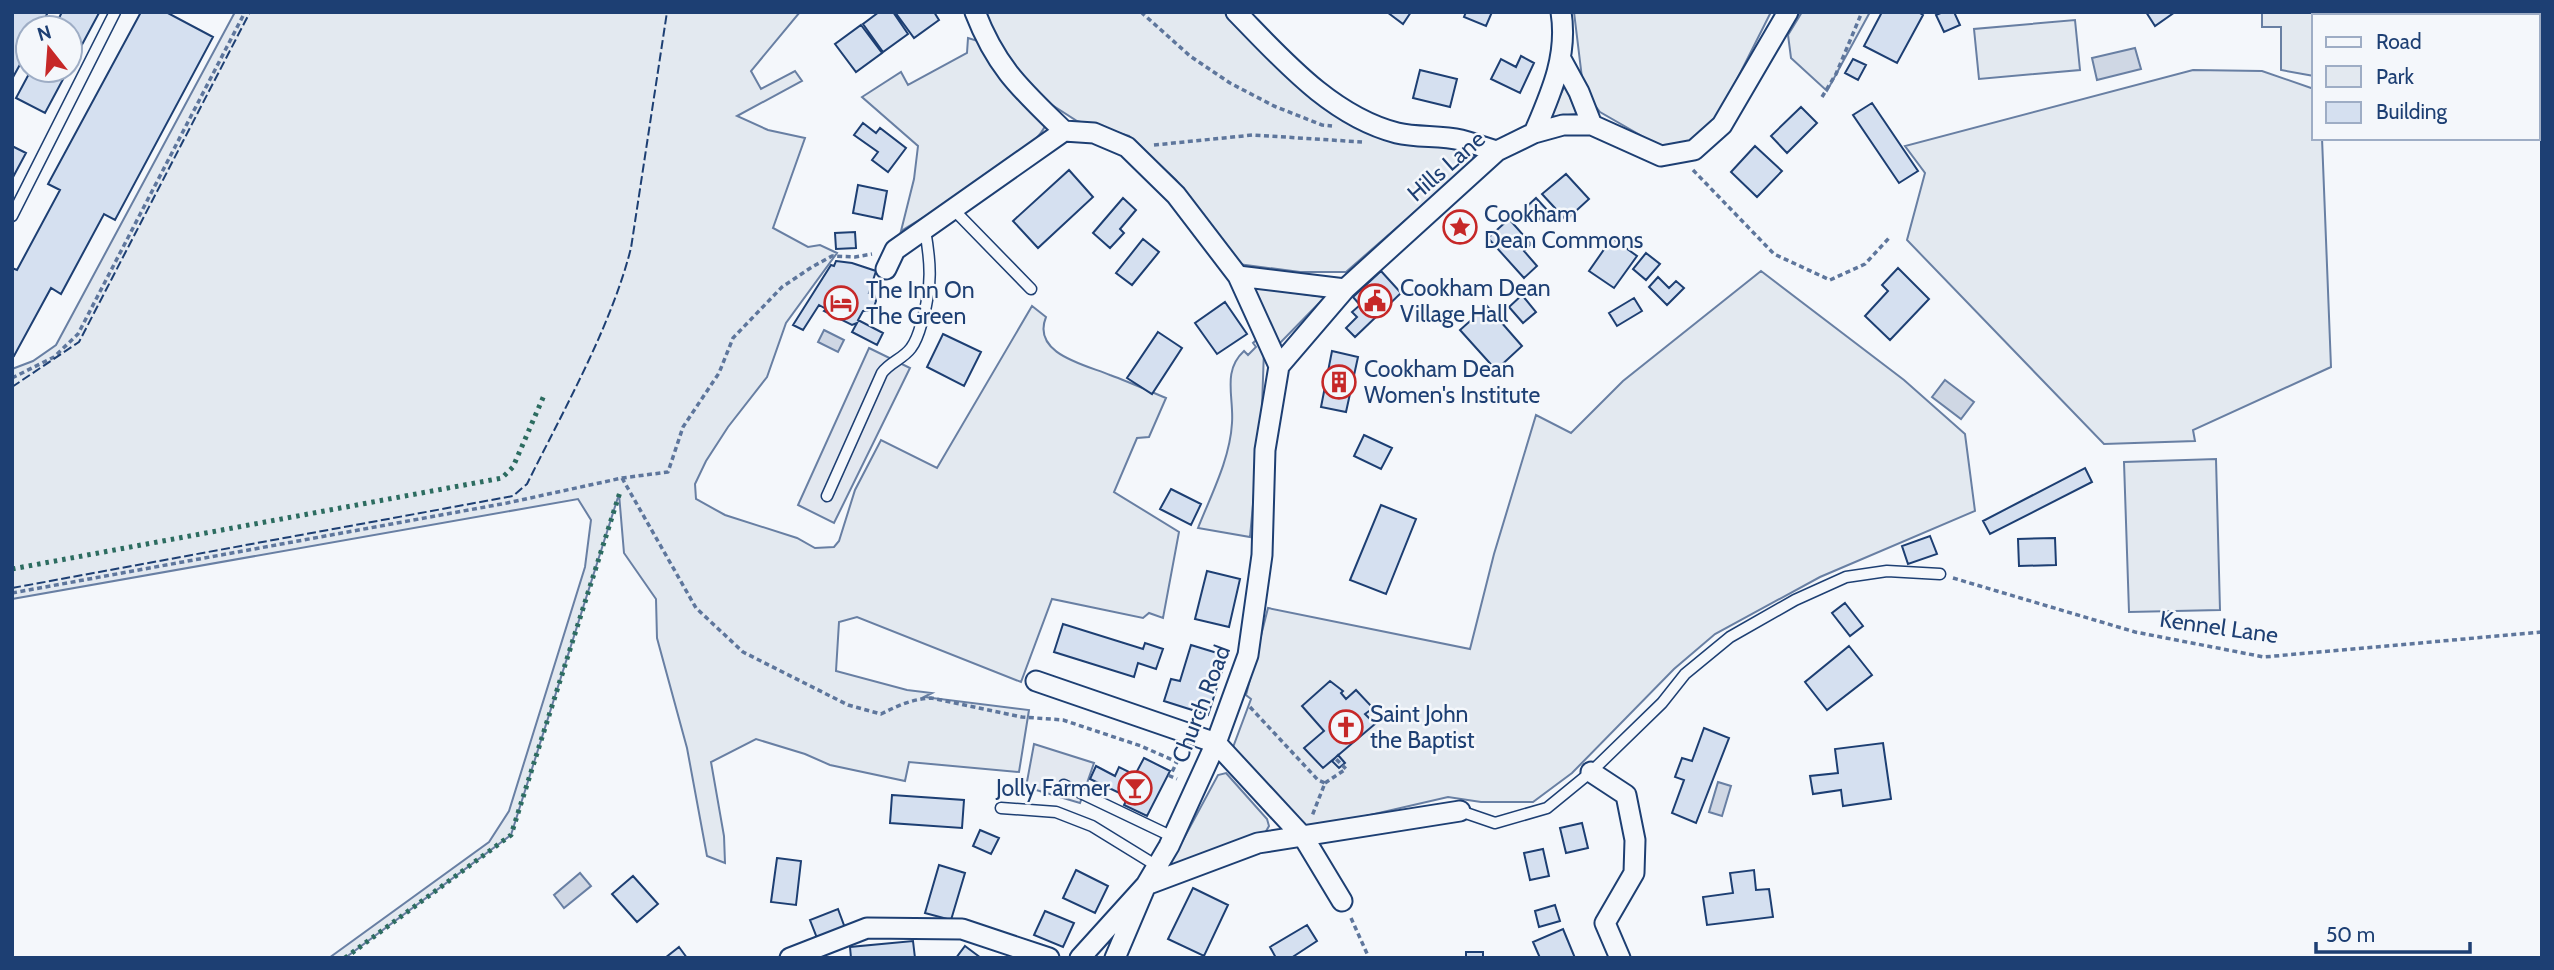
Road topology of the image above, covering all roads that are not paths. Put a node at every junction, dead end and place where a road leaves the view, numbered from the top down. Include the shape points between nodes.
1 (115, 12) edge
2 (975, 12) edge
3 (1236, 12) edge
4 (1561, 12) edge
5 (1787, 12) edge
6 (1561, 59) junction
7 (1592, 125) junction
8 (1064, 131) junction
9 (1534, 133) junction
10 (1497, 151) junction
11 (953, 209) junction
12 (12, 216) edge
13 (925, 230) junction
14 (886, 269) dead end
15 (1238, 276) junction
16 (1031, 289) dead end
17 (1345, 289) junction
18 (1279, 366) junction
19 (827, 496) dead end
20 (1940, 574) road end
21 (1036, 681) dead end
22 (1216, 743) junction
23 (1591, 772) junction
24 (1064, 785) dead end
25 (1001, 808) dead end
26 (1460, 811) joint
27 (1173, 837) junction
28 (1304, 838) junction
29 (1157, 866) junction
30 (1146, 885) junction
31 (1342, 901) road end
32 (790, 958) edge
33 (1049, 958) edge
34 (1080, 958) edge
35 (1115, 958) edge
36 (1620, 958) edge

1 - 12 lane
2 - 8 street via 1013,81
3 - 10 street via 1300,75 1357,117 1397,133 1460,140
4 - 6 street
5 - 7 street, Hills Lane via 1722,125 1694,150 1661,156
6 - 7 street
6 - 9 street
7 - 9 street, Hills Lane via 1563,125
8 - 11 street
8 - 15 street via 1094,133 1127,148 1177,195
9 - 10 street, Hills Lane
10 - 17 street, Hills Lane
11 - 13 street
11 - 16 lane
13 - 14 street via 895,250
13 - 19 lane via 930,293 918,335 908,352 882,373
15 - 17 street
15 - 18 street
17 - 18 street, Hills Lane
18 - 22 street, Church Road via 1265,450 1262,555 1248,655
20 - 23 lane via 1886,571 1846,577 1795,600 1730,637 1685,674
21 - 22 street
22 - 27 street, Church Road
22 - 28 street
23 - 26 lane via 1537,811 1495,823
23 - 36 street via 1626,795 1634,840 1634,873 1605,923
24 - 27 lane
25 - 29 lane via 1056,812 1092,826
26 - 28 street
27 - 29 street, Church Road
28 - 30 street via 1258,843
28 - 31 street
29 - 30 street, Church Road
30 - 34 street
30 - 35 street, Church Road
32 - 33 street via 867,928 962,929

